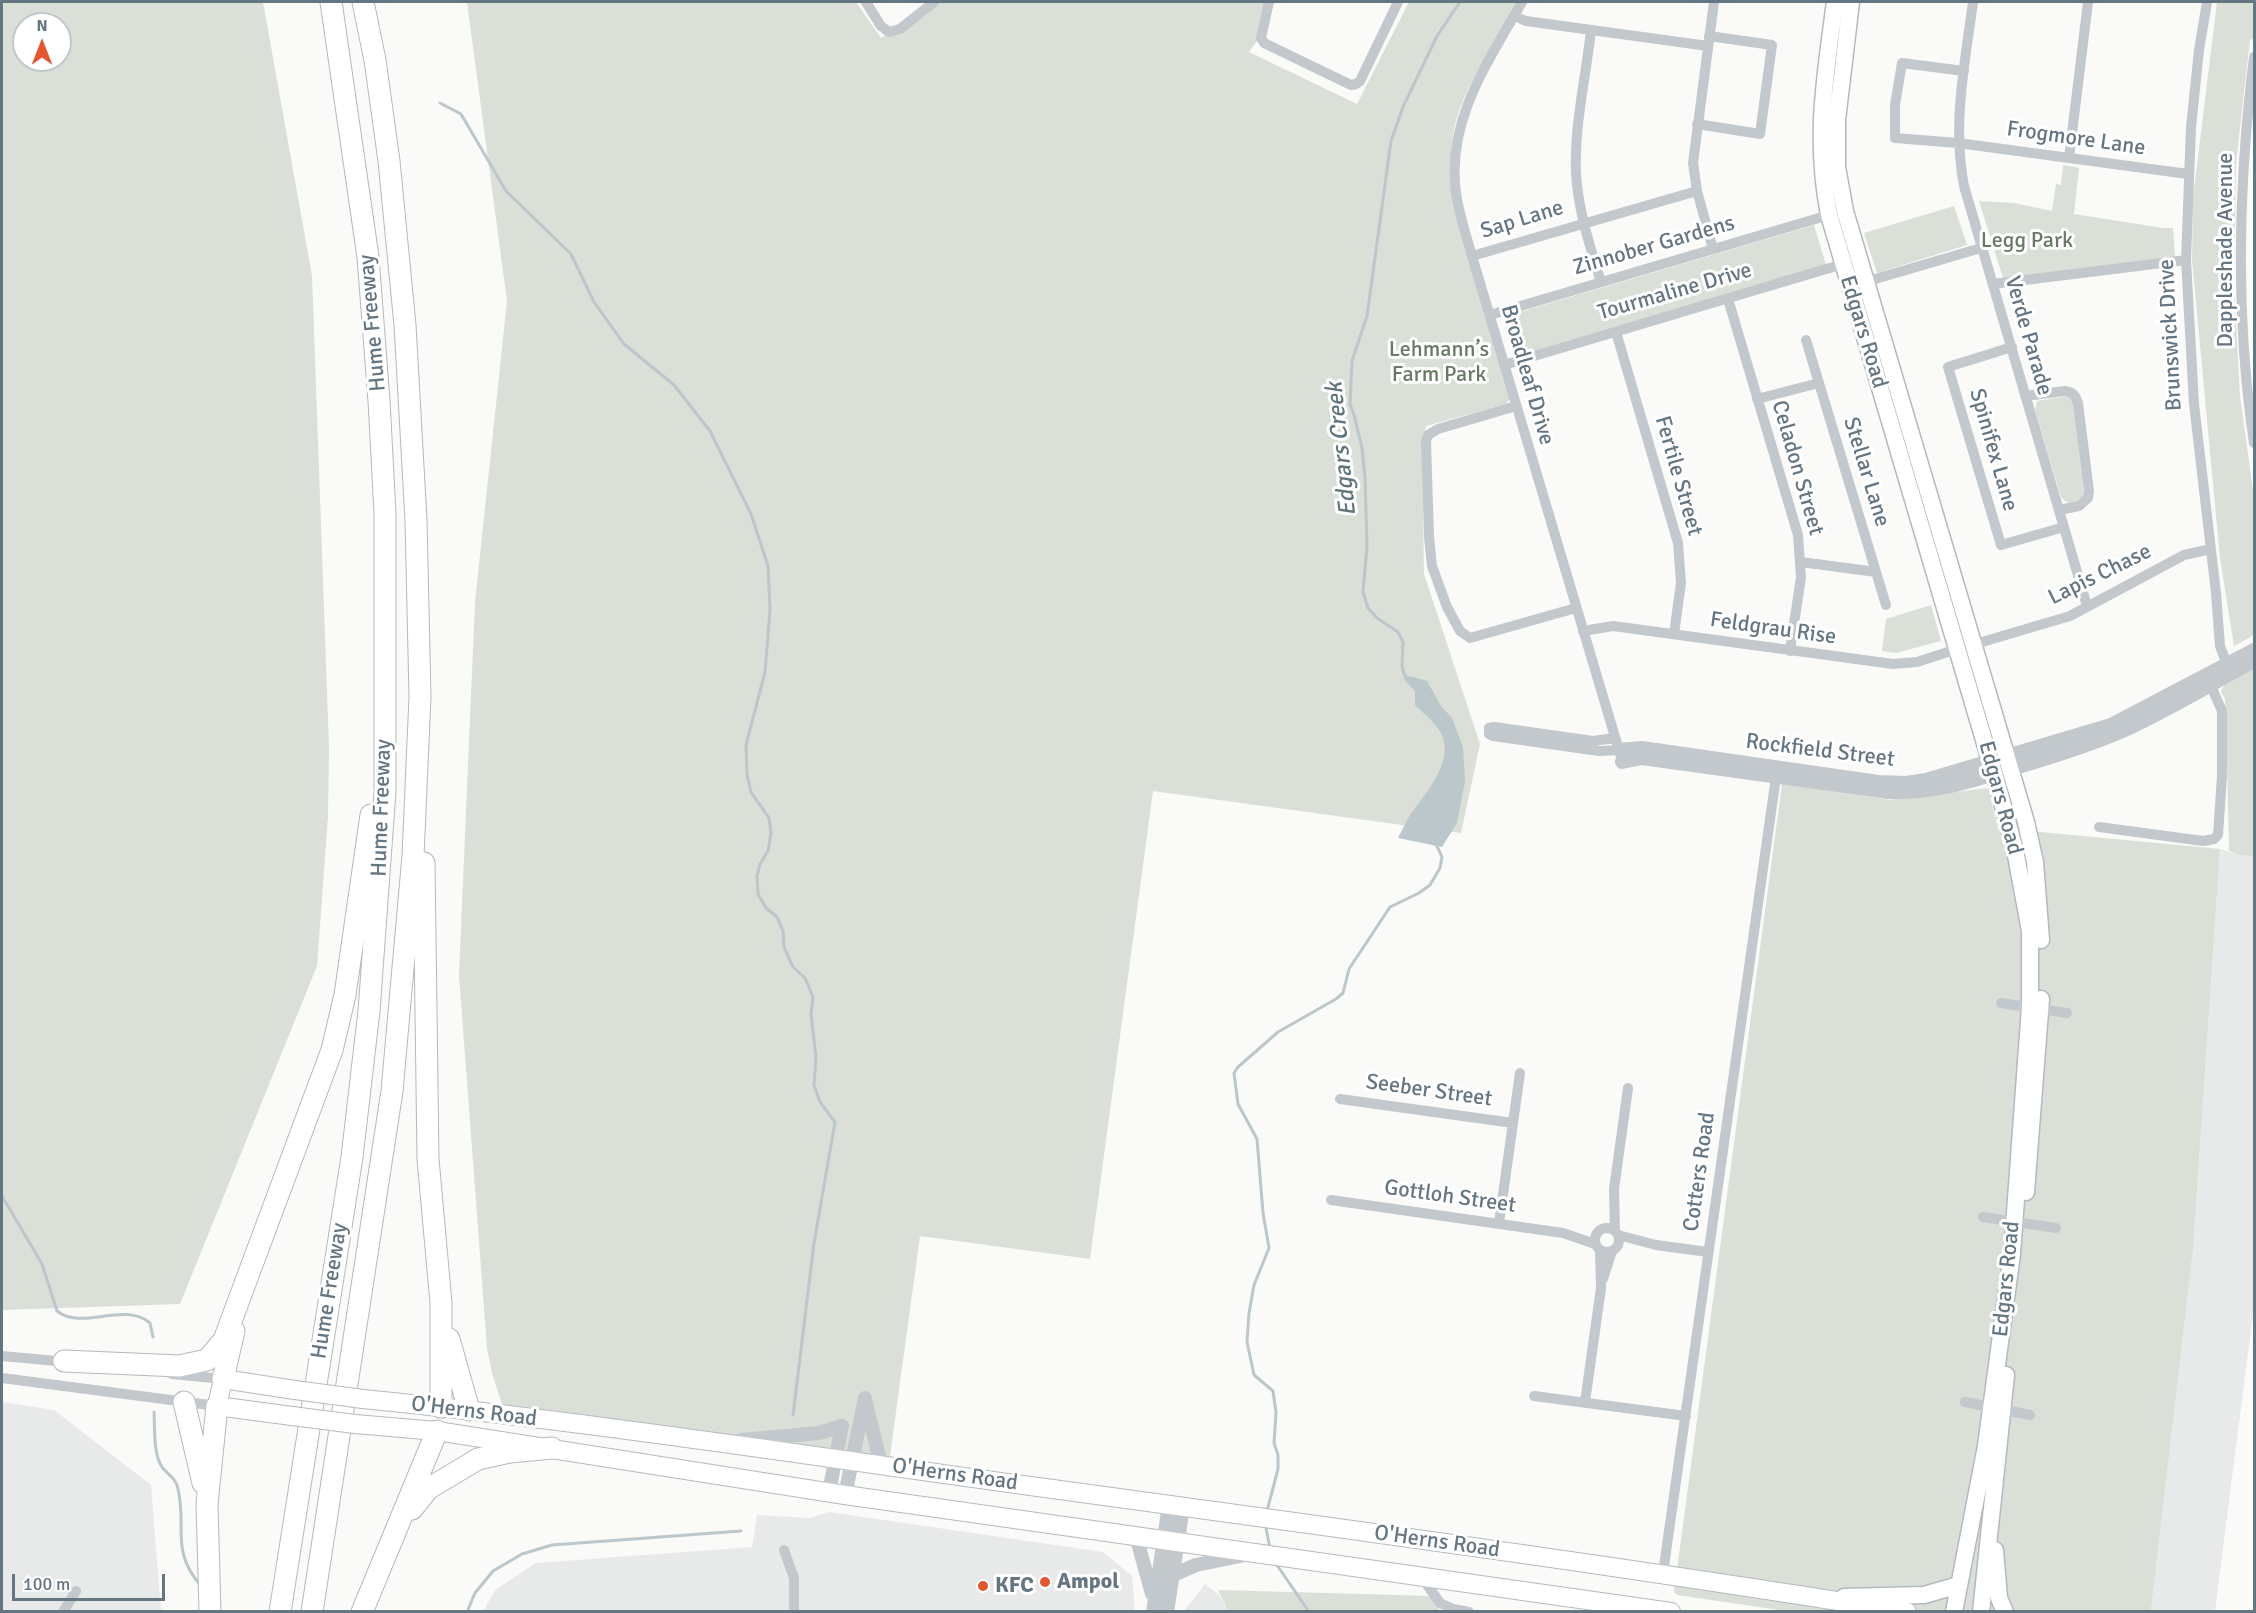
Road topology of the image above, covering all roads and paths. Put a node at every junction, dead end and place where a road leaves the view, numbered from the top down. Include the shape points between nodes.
1 (331, 2) edge
2 (363, 2) edge
3 (866, 2) edge
4 (934, 2) edge
5 (1269, 2) edge
6 (1398, 2) edge
7 (1522, 2) edge
8 (1714, 2) edge
9 (1835, 2) edge
10 (1851, 2) edge
11 (1973, 2) edge
12 (2088, 2) edge
13 (2207, 2) edge
14 (1514, 16) junction
15 (1592, 30) junction
16 (1708, 41) junction
17 (2254, 57) edge
18 (1964, 70) junction
19 (1697, 124) junction
20 (1958, 143) junction
21 (2069, 158) junction
22 (2249, 166) edge
23 (2188, 174) junction
24 (1696, 191) junction
25 (1829, 214) junction
26 (1583, 222) junction
27 (1981, 248) junction
28 (1713, 249) junction
29 (1472, 256) junction
30 (2186, 260) junction
31 (1851, 262) junction
32 (1601, 282) junction
33 (1993, 284) junction
34 (1858, 285) junction
35 (1728, 299) junction
36 (1490, 315) junction
37 (1616, 332) junction
38 (1806, 340) dead end
39 (2012, 348) junction
40 (1504, 365) junction
41 (1819, 383) junction
42 (2025, 396) junction
43 (1757, 399) junction
44 (1516, 406) junction
45 (2254, 443) edge
46 (2059, 510) junction
47 (2064, 527) junction
48 (2211, 549) junction
49 (1801, 562) junction
50 (1876, 572) junction
51 (1886, 605) dead end
52 (2087, 606) junction
53 (1576, 608) junction
54 (1583, 632) junction
55 (1674, 634) junction
56 (1965, 647) junction
57 (2254, 650) edge
58 (1790, 651) junction
59 (2254, 661) edge
60 (2229, 669) junction
61 (2208, 681) junction
62 (420, 697) junction
63 (386, 698) junction
64 (1538, 738) dead end
65 (1620, 754) junction
66 (2000, 765) junction
67 (1776, 772) junction
68 (2100, 827) dead end
69 (2001, 1003) dead end
70 (2036, 1008) junction
71 (2067, 1013) dead end
72 (1520, 1073) dead end
73 (1628, 1088) dead end
74 (1340, 1099) dead end
75 (1513, 1123) junction
76 (1614, 1189) junction
77 (1331, 1200) dead end
78 (1983, 1217) dead end
79 (2018, 1222) junction
80 (1499, 1223) junction
81 (2055, 1228) dead end
82 (1617, 1233) junction
83 (1598, 1239) junction
84 (1656, 1245) junction
85 (1615, 1249) junction
86 (1708, 1252) junction
87 (246, 1284) junction
88 (1601, 1288) junction
89 (441, 1303) junction
90 (2, 1356) edge
91 (64, 1361) junction
92 (2, 1378) edge
93 (223, 1379) junction
94 (1534, 1396) dead end
95 (184, 1402) junction
96 (1585, 1402) junction
97 (1965, 1402) dead end
98 (217, 1406) junction
99 (441, 1407) junction
100 (1997, 1409) junction
101 (469, 1410) junction
102 (2030, 1415) dead end
103 (1686, 1416) junction
104 (437, 1431) junction
105 (715, 1442) junction
106 (552, 1448) junction
107 (843, 1460) junction
108 (881, 1465) junction
109 (837, 1493) junction
110 (207, 1504) junction
111 (1176, 1506) junction
112 (1991, 1516) junction
113 (394, 1534) junction
114 (1136, 1536) junction
115 (1170, 1541) junction
116 (784, 1550) dead end
117 (1256, 1553) junction
118 (1663, 1573) junction
119 (1173, 1575) junction
120 (1421, 1576) junction
121 (1959, 1586) junction
122 (76, 1591) dead end
123 (1816, 1597) junction
124 (1154, 1608) edge
125 (1453, 1610) edge
126 (63, 1611) edge
127 (210, 1611) edge
128 (280, 1611) edge
129 (312, 1611) edge
130 (362, 1611) edge
131 (794, 1611) edge
132 (1167, 1611) edge
133 (1469, 1611) edge
134 (1671, 1611) edge
135 (1907, 1611) edge
136 (1954, 1611) edge
137 (1981, 1611) edge
138 (2005, 1611) edge

1 - 63 highway, Hume Freeway via 368,257 376,357 385,513
2 - 62 highway, Hume Freeway via 389,161 405,325 416,520
3 - 4 street via 880,26 893,32
5 - 6 street via 1264,44 1353,85 1359,81
7 - 14 street, Broadleaf Drive
8 - 16 street
9 - 25 main road, Edgars Road via 1820,123
10 - 31 main road, Edgars Road via 1837,107 1836,151
11 - 18 street, Verde Parade
12 - 21 street
13 - 23 street, Brunswick Drive
14 - 15 street
14 - 29 street, Broadleaf Drive via 1476,84 1458,134 1456,192
15 - 16 street
15 - 26 street via 1576,158
16 - 19 street
16 - 19 street via 1772,45 1760,134
17 - 22 street, Dappleshade Avenue
18 - 20 street, Verde Parade
18 - 20 street, Frogmore Lane via 1902,63 1895,105 1895,138
19 - 24 street
20 - 21 street, Frogmore Lane
20 - 27 street, Verde Parade via 1964,186
21 - 23 street, Frogmore Lane
22 - 45 street, Dappleshade Avenue via 2242,287
23 - 30 street, Brunswick Drive
24 - 26 street, Sap Lane
24 - 28 street
25 - 28 street, Zinnober Gardens
25 - 31 main road, Edgars Road
26 - 29 street, Sap Lane
26 - 32 street
27 - 33 street, Verde Parade
27 - 34 street
28 - 32 street, Zinnober Gardens
29 - 36 street, Broadleaf Drive
30 - 33 street
30 - 48 street, Brunswick Drive via 2194,404
31 - 34 main road, Edgars Road
31 - 35 street, Tourmaline Drive
32 - 36 street, Zinnober Gardens
33 - 39 street, Verde Parade
34 - 56 main road, Edgars Road
35 - 37 street, Tourmaline Drive
35 - 43 street, Celadon Street
36 - 40 street, Broadleaf Drive
37 - 40 street, Tourmaline Drive
37 - 55 street, Fertile Street via 1678,543 1681,583
38 - 41 street, Stellar Lane
39 - 42 street, Verde Parade
39 - 47 street, Spinifex Lane via 1948,367 2001,545
40 - 44 street, Broadleaf Drive
41 - 43 street
41 - 50 street, Stellar Lane
42 - 46 street, Verde Parade
42 - 46 street via 2065,391 2076,396 2088,498 2079,506
43 - 49 street, Celadon Street via 1798,535
44 - 53 street, Broadleaf Drive
44 - 53 street via 1428,435 1429,548 1434,576 1446,607 1467,638
46 - 47 street, Verde Parade
47 - 52 street, Verde Parade
48 - 52 street, Lapis Chase via 2184,555
48 - 60 street, Brunswick Drive via 2220,646
49 - 50 street
49 - 58 street, Celadon Street
50 - 51 street, Stellar Lane
52 - 56 street, Lapis Chase via 2070,616
53 - 54 street, Broadleaf Drive
54 - 55 street, Feldgrau Rise via 1613,626
54 - 65 street, Broadleaf Drive
55 - 58 street, Feldgrau Rise
56 - 58 street, Feldgrau Rise via 1917,662 1893,664
56 - 66 main road, Edgars Road
57 - 60 street, Rockfield Street
59 - 60 street, Rockfield Street
60 - 61 street, Rockfield Street
61 - 66 street, Rockfield Street via 2111,725
61 - 68 street via 2222,711 2223,776 2218,835 2203,841
62 - 89 highway via 428,1159
62 - 129 highway, Hume Freeway via 413,856 392,1090
63 - 87 highway via 359,905 332,1050
63 - 128 highway, Hume Freeway via 380,877 361,1088
64 - 65 street, Rockfield Street
65 - 67 street, Rockfield Street via 1642,748
66 - 67 street, Rockfield Street via 1961,784 1900,793
66 - 70 main road, Edgars Road via 2026,822 2035,862 2042,949
67 - 86 street, Cotters Road
69 - 70 street
70 - 71 street
70 - 79 main road, Edgars Road via 2032,1137
72 - 75 street
73 - 76 street
74 - 75 street, Seeber Street
75 - 80 street
76 - 82 street
76 - 83 street
77 - 80 street, Gottloh Street
78 - 79 street
79 - 81 street
79 - 100 main road, Edgars Road
80 - 83 street, Gottloh Street
82 - 83 street via 1609,1227
82 - 84 street
82 - 85 street
83 - 85 street
83 - 88 street
84 - 85 street
84 - 86 street
85 - 88 street
86 - 103 street, Cotters Road
87 - 91 highway via 224,1340 207,1360 179,1366
87 - 93 highway
88 - 96 street
89 - 99 highway
89 - 101 highway
90 - 91 street, O'Herns Road
91 - 93 street, O'Herns Road
92 - 95 street, O'Herns Road
93 - 98 main road
93 - 99 main road, O'Herns Road, bridge
94 - 96 street
95 - 98 street, O'Herns Road
95 - 110 highway
96 - 103 street
97 - 100 street
98 - 104 main road, O'Herns Road, bridge
98 - 110 highway
99 - 101 main road, O'Herns Road
99 - 104 main road
100 - 102 street
100 - 112 main road, Edgars Road
100 - 121 main road, Edgars Road
101 - 105 main road, O'Herns Road
103 - 118 street, Cotters Road
104 - 106 main road, O'Herns Road
104 - 113 highway
105 - 107 main road, O'Herns Road
105 - 107 street via 819,1433 842,1426
106 - 109 main road, O'Herns Road
106 - 113 highway via 478,1459 428,1489
107 - 108 main road, O'Herns Road
107 - 108 street via 865,1398
107 - 109 street
108 - 111 main road, O'Herns Road
109 - 114 main road, O'Herns Road
110 - 127 highway
111 - 115 street
111 - 118 main road, O'Herns Road
112 - 137 main road, Edgars Road
112 - 138 main road via 1999,1598
113 - 130 highway
114 - 115 main road, O'Herns Road
114 - 124 street
115 - 117 main road, O'Herns Road
115 - 119 street
115 - 124 street
116 - 131 street via 794,1578
117 - 119 street via 1196,1565
117 - 120 main road, O'Herns Road
118 - 123 main road, O'Herns Road
119 - 132 street
120 - 125 street via 1440,1603
120 - 134 main road, O'Herns Road
121 - 123 main road via 1924,1595
121 - 136 main road, Edgars Road
122 - 126 street
123 - 135 main road, O'Herns Road
125 - 133 street

